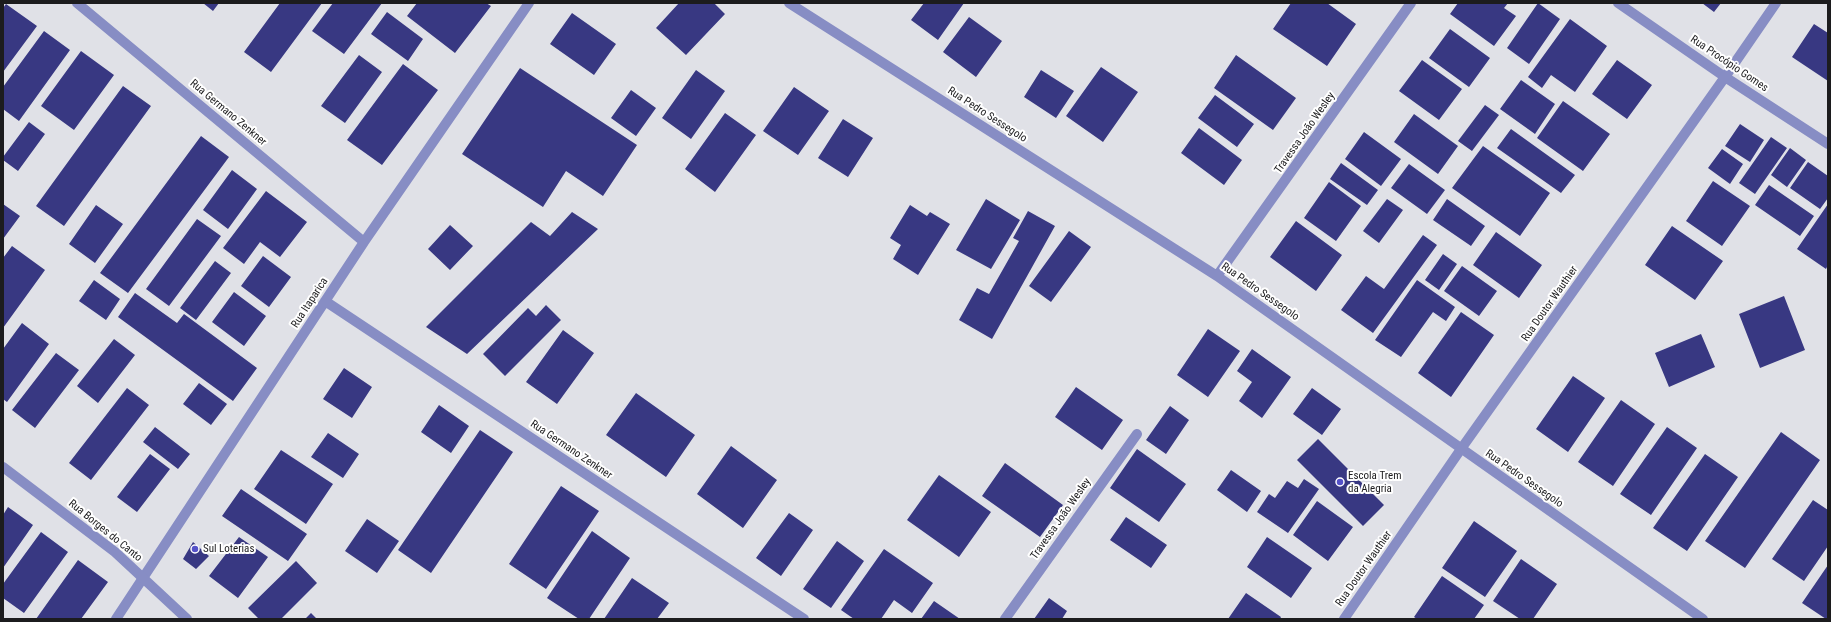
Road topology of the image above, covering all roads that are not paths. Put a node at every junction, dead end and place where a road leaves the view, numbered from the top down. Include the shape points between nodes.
1 (77, 3) edge
2 (529, 3) edge
3 (789, 3) edge
4 (1411, 3) edge
5 (1618, 3) edge
6 (1776, 3) edge
7 (1725, 77) junction
8 (1828, 144) edge
9 (364, 242) junction
10 (1217, 276) junction
11 (325, 301) junction
12 (1137, 434) dead end
13 (1461, 450) junction
14 (3, 467) edge
15 (144, 578) junction
16 (116, 619) edge
17 (187, 619) edge
18 (804, 619) edge
19 (1005, 619) edge
20 (1344, 619) edge
21 (1704, 619) edge

1 - 9 street, Rua Germano Zenkner
2 - 9 street, Rua Itaparica
3 - 10 street, Rua Pedro Sessegolo
4 - 10 street, Travessa João Wesley
5 - 7 street, Rua Procópio Gomes
6 - 7 street, Rua Doutor Wauthier
7 - 8 street, Rua Procópio Gomes
7 - 13 street, Rua Doutor Wauthier
9 - 11 street, Rua Itaparica
10 - 13 street, Rua Pedro Sessegolo
11 - 15 street, Rua Itaparica
11 - 18 street, Rua Germano Zenkner
12 - 19 street, Travessa João Wesley
13 - 20 street, Rua Doutor Wauthier
13 - 21 street, Rua Pedro Sessegolo
14 - 15 street, Rua Borges do Canto via 115,552
15 - 16 street, Rua Itaparica
15 - 17 street, Rua Borges do Canto

